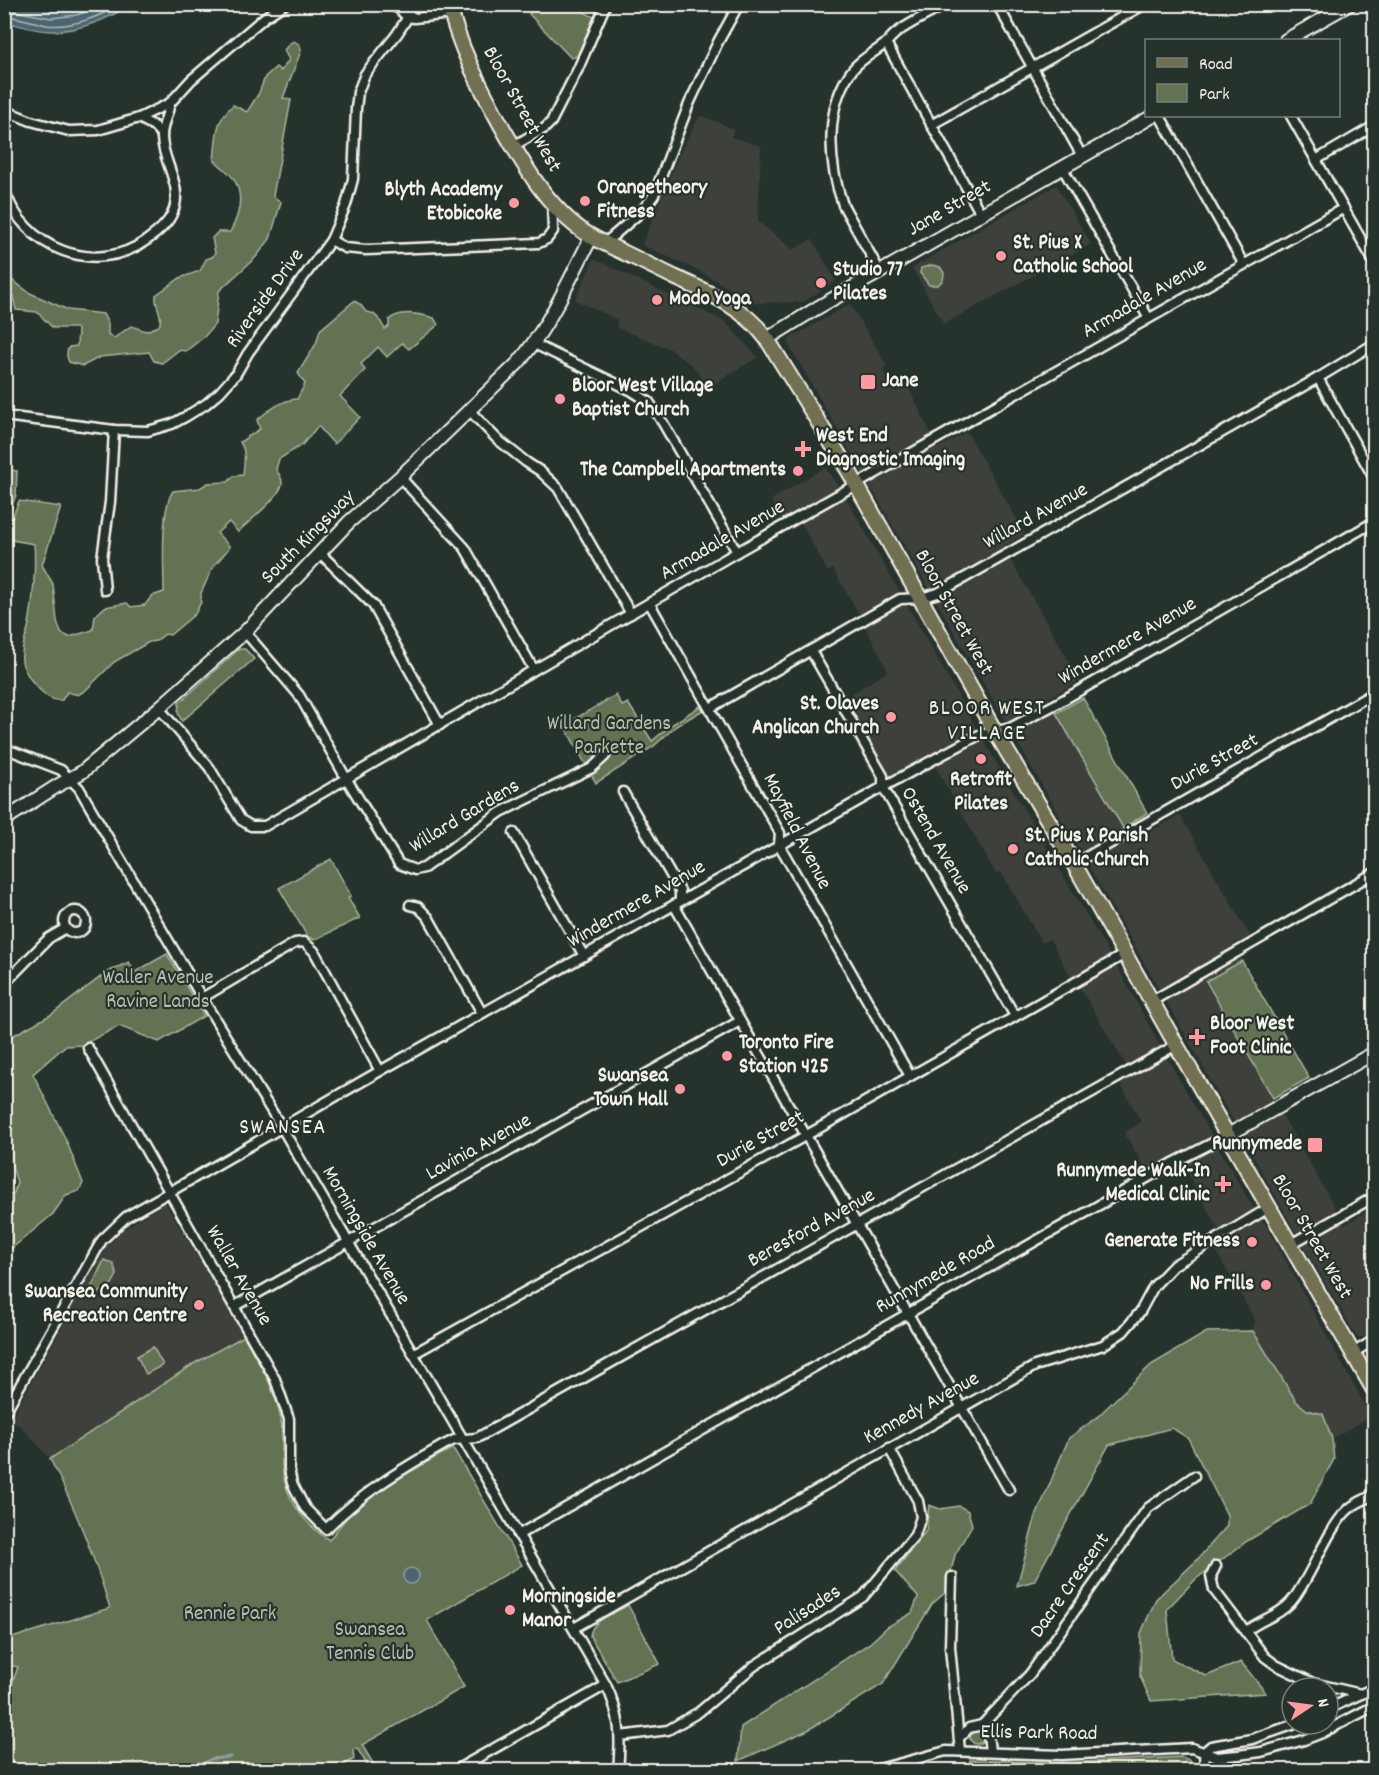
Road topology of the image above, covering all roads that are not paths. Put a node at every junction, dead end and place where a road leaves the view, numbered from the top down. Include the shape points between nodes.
1 (285, 4) edge
2 (388, 4) edge
3 (426, 4) edge
4 (606, 4) edge
5 (739, 4) edge
6 (946, 4) edge
7 (997, 4) edge
8 (1145, 4) edge
9 (1350, 4) edge
10 (450, 9) edge
11 (407, 17) junction
12 (1288, 39) edge
13 (886, 43) junction
14 (1032, 68) junction
15 (170, 103) junction
16 (6, 111) edge
17 (1151, 117) edge
18 (1161, 117) edge
19 (1292, 117) edge
20 (139, 118) junction
21 (4, 121) edge
22 (931, 125) junction
23 (1374, 126) edge
24 (162, 135) junction
25 (513, 146) junction
26 (1082, 156) junction
27 (1316, 160) junction
28 (1062, 167) junction
29 (4, 188) edge
30 (552, 202) junction
31 (1344, 208) junction
32 (981, 214) junction
33 (591, 236) junction
34 (331, 240) junction
35 (605, 243) junction
36 (1374, 262) edge
37 (1243, 263) junction
38 (880, 272) junction
39 (1148, 317) junction
40 (767, 339) junction
41 (534, 344) junction
42 (1374, 344) edge
43 (1318, 378) junction
44 (469, 410) junction
45 (4, 416) edge
46 (114, 430) junction
47 (400, 477) junction
48 (1374, 478) edge
49 (857, 485) junction
50 (1374, 522) edge
51 (737, 552) junction
52 (320, 553) junction
53 (105, 590) dead end
54 (921, 598) junction
55 (650, 604) junction
56 (631, 614) junction
57 (244, 632) junction
58 (811, 651) junction
59 (534, 670) junction
60 (1374, 693) edge
61 (159, 708) junction
62 (710, 708) junction
63 (440, 725) junction
64 (996, 731) junction
65 (4, 748) edge
66 (605, 756) dead end
67 (70, 778) junction
68 (346, 778) junction
69 (883, 787) junction
70 (623, 792) dead end
71 (4, 820) edge
72 (514, 833) dead end
73 (780, 845) junction
74 (1074, 864) junction
75 (1374, 873) edge
76 (677, 903) junction
77 (410, 905) dead end
78 (66, 928) dead end
79 (1125, 954) junction
80 (584, 956) junction
81 (4, 984) edge
82 (202, 998) junction
83 (1152, 1001) junction
84 (482, 1013) junction
85 (1015, 1016) junction
86 (740, 1021) junction
87 (1176, 1045) junction
88 (88, 1048) dead end
89 (1374, 1053) edge
90 (380, 1071) junction
91 (910, 1076) junction
92 (282, 1128) junction
93 (1228, 1135) junction
94 (805, 1136) junction
95 (168, 1192) junction
96 (1374, 1197) edge
97 (1270, 1207) junction
98 (857, 1225) junction
99 (348, 1242) junction
100 (1291, 1244) junction
101 (235, 1306) junction
102 (909, 1314) junction
103 (1374, 1340) edge
104 (1353, 1353) junction
105 (413, 1354) junction
106 (1374, 1390) edge
107 (962, 1407) junction
108 (4, 1414) edge
109 (464, 1440) junction
110 (889, 1448) junction
111 (1194, 1476) dead end
112 (1009, 1490) dead end
113 (1374, 1494) edge
114 (326, 1529) joint
115 (518, 1535) junction
116 (1216, 1566) dead end
117 (952, 1577) dead end
118 (574, 1628) junction
119 (1245, 1632) junction
120 (606, 1685) junction
121 (1374, 1688) edge
122 (1361, 1694) junction
123 (1340, 1704) edge
124 (1374, 1706) edge
125 (982, 1725) junction
126 (1280, 1729) edge
127 (620, 1736) junction
128 (959, 1738) junction
129 (960, 1751) junction
130 (990, 1752) junction
131 (1204, 1752) junction
132 (456, 1770) edge
133 (618, 1770) edge
134 (875, 1770) edge
135 (1206, 1770) edge

1 - 15 street via 191,80
2 - 11 street
3 - 11 street, Riverside Drive via 413,9
4 - 25 street via 550,122
5 - 35 street via 689,104 654,195 642,211
6 - 13 street
7 - 14 street
8 - 14 street
9 - 12 street
10 - 11 street
10 - 25 main road, Bloor Street West via 476,80
11 - 34 street, Riverside Drive via 369,68 358,92 353,179
13 - 22 street
13 - 38 street via 861,60 844,82 832,136 833,163 843,205
14 - 22 street
14 - 26 street
15 - 20 street
15 - 24 street
16 - 20 street via 69,131 98,130
16 - 21 street
17 - 26 street, Jane Street
18 - 37 street
19 - 27 street
20 - 24 street
22 - 32 street
23 - 27 street
24 - 29 street via 176,187 174,209 157,233 122,254 81,256 53,248 36,237 16,215
25 - 30 main road, Bloor Street West via 535,183
26 - 28 street, Jane Street
27 - 31 street
28 - 32 street, Jane Street
28 - 39 street
30 - 33 main road, Bloor Street West
30 - 34 street via 554,231 538,243 366,250 345,248
31 - 36 street
31 - 37 street, Armadale Avenue
32 - 38 street, Jane Street
33 - 35 main road, Bloor Street West
33 - 41 street, South Kingsway
34 - 46 street, Riverside Drive via 236,374 213,398 160,429
35 - 40 main road, Bloor Street West via 726,302 752,321
37 - 39 street, Armadale Avenue
38 - 40 street, Jane Street
39 - 49 street, Armadale Avenue
40 - 49 main road, Bloor Street West
41 - 44 street, South Kingsway
41 - 51 street via 649,402
42 - 43 street, Willard Avenue
43 - 48 street
43 - 54 street, Willard Avenue via 936,595
44 - 47 street, South Kingsway
44 - 56 street via 497,439 558,488
45 - 46 street, Riverside Drive
46 - 53 street via 102,558
47 - 52 street, South Kingsway
47 - 59 street via 465,548
49 - 51 street, Armadale Avenue
49 - 54 main road, Bloor Street West
50 - 64 street, Windermere Avenue via 1056,704 1010,728
51 - 55 street, Armadale Avenue
52 - 57 street, South Kingsway
52 - 63 street via 373,605
54 - 58 street, Willard Avenue via 903,598
54 - 64 main road, Bloor Street West
55 - 56 street, Armadale Avenue
55 - 62 street, Mayfield Avenue
56 - 59 street, Armadale Avenue
57 - 61 street, South Kingsway
57 - 68 street via 299,695
58 - 62 street, Willard Avenue
58 - 69 street, Ostend Avenue via 883,776
59 - 63 street, Armadale Avenue
60 - 74 street, Durie Street
61 - 67 street, South Kingsway via 92,765
61 - 68 street, Armadale Avenue via 209,767 239,818 251,826 268,824
62 - 73 street, Mayfield Avenue via 780,833
63 - 68 street, Armadale Avenue
64 - 69 street, Windermere Avenue via 979,735
64 - 74 main road, Bloor Street West
65 - 67 street, Morningside Avenue via 61,770
66 - 68 street, Willard Gardens via 592,768 501,812 430,864 415,870 399,864
67 - 71 street, South Kingsway
67 - 82 street, Morningside Avenue
69 - 73 street, Windermere Avenue
69 - 85 street, Ostend Avenue
70 - 76 street via 680,891
72 - 80 street
73 - 76 street, Windermere Avenue
73 - 91 street, Mayfield Avenue
74 - 79 main road, Bloor Street West
75 - 83 street
76 - 80 street, Windermere Avenue
76 - 86 street
77 - 84 street via 428,917
78 - 81 street via 49,938
79 - 83 main road, Bloor Street West
79 - 85 street, Durie Street
80 - 84 street, Windermere Avenue
82 - 90 street via 295,943 304,942 315,951
82 - 92 street, Morningside Avenue
83 - 87 main road, Bloor Street West
84 - 90 street, Windermere Avenue
85 - 91 street, Durie Street
86 - 94 street
86 - 99 street, Lavinia Avenue
87 - 93 main road, Bloor Street West
87 - 98 street, Beresford Avenue
88 - 95 street, Waller Avenue
89 - 93 street, Runnymede Road
90 - 92 street, Windermere Avenue
91 - 94 street, Durie Street
92 - 95 street, Windermere Avenue
92 - 99 street, Morningside Avenue
93 - 97 main road, Bloor Street West
93 - 102 street, Runnymede Road
94 - 98 street
94 - 105 street, Durie Street
95 - 101 street, Waller Avenue
95 - 108 street, Windermere Avenue via 126,1217 102,1240
96 - 100 street
97 - 100 main road, Bloor Street West
97 - 107 street, Kennedy Avenue via 1174,1265 1154,1286 1132,1323 1103,1346 1035,1366
98 - 102 street
98 - 109 street, Beresford Avenue via 477,1438
99 - 101 street, Lavinia Avenue
99 - 105 street, Morningside Avenue
100 - 104 main road, Bloor Street West
101 - 114 street, Waller Avenue via 267,1361 286,1406 289,1469 295,1491
102 - 107 street
102 - 115 street, Runnymede Road
103 - 104 street
104 - 106 main road, Bloor Street West
105 - 109 street, Morningside Avenue
107 - 110 street, Kennedy Avenue
107 - 112 street
109 - 114 street, Beresford Avenue via 444,1445 378,1484
109 - 115 street, Morningside Avenue
110 - 118 street, Kennedy Avenue
110 - 127 street, Palisades via 918,1502 921,1517 915,1534 863,1597 754,1666 690,1718 668,1730
111 - 125 street, Dacre Crescent via 1148,1508 1030,1674
113 - 119 street via 1350,1508 1339,1521 1292,1602
115 - 118 street, Morningside Avenue
116 - 119 street via 1212,1585
117 - 128 street via 950,1647
118 - 120 street, Morningside Avenue
119 - 122 street via 1276,1665 1313,1683
120 - 127 street via 616,1708
120 - 132 street
121 - 122 street
122 - 123 street
124 - 131 street, Ellis Park Road via 1304,1740 1261,1752 1217,1757
125 - 128 street, Dacre Crescent via 969,1728
125 - 130 street via 988,1732
126 - 131 street, Ellis Park Road via 1252,1739 1211,1746
127 - 133 street
128 - 129 street
129 - 130 street, Ellis Park Road
129 - 134 street, Ellis Park Road
130 - 131 street, Ellis Park Road via 1062,1755 1192,1748
131 - 135 street

